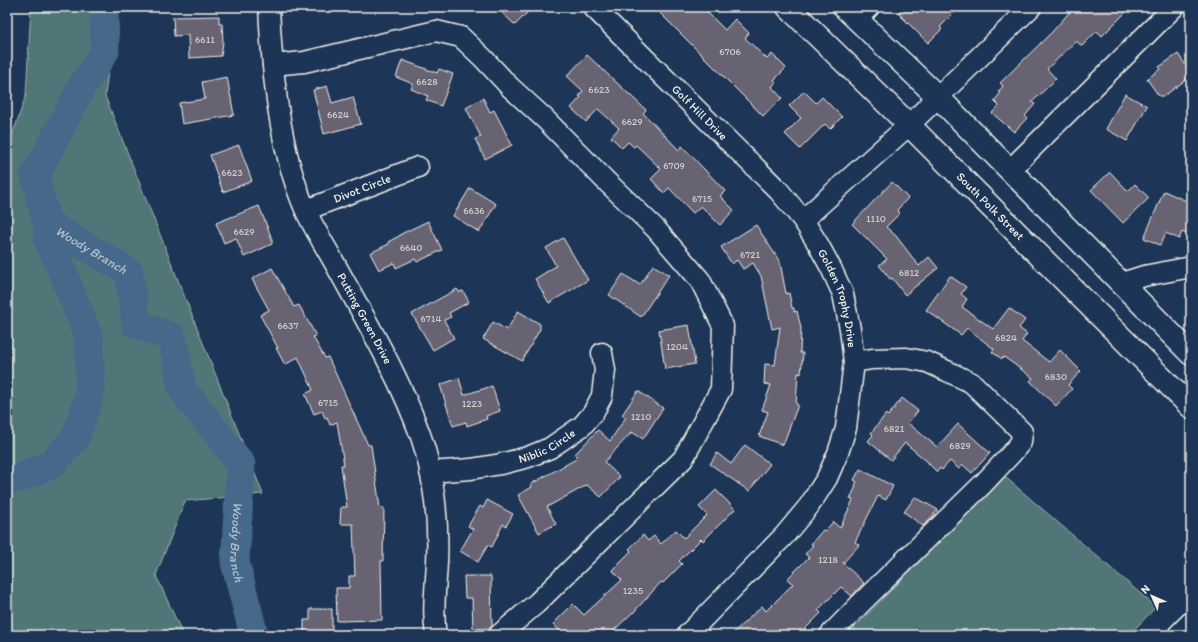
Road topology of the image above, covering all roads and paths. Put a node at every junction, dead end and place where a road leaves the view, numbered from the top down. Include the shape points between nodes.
1 (269, 7) edge
2 (593, 7) edge
3 (788, 7) edge
4 (1031, 7) edge
5 (1174, 7) edge
6 (857, 11) edge
7 (273, 65) junction
8 (937, 96) junction
9 (909, 125) junction
10 (418, 167) dead end
11 (1010, 170) junction
12 (306, 210) junction
13 (803, 220) junction
14 (1191, 267) edge
15 (1122, 283) junction
16 (602, 352) dead end
17 (1191, 354) edge
18 (854, 362) junction
19 (1191, 407) edge
20 (430, 472) junction
21 (1191, 622) edge
22 (436, 635) edge
23 (499, 635) edge
24 (687, 635) edge
25 (830, 635) edge
26 (1178, 635) edge

1 - 7 street, Putting Green Drive
2 - 13 street, Golf Hill Drive via 779,191
3 - 9 main road, South Polk Street
4 - 8 street
5 - 11 street
6 - 8 main road
7 - 12 street, Putting Green Drive via 287,152
7 - 23 street via 304,62 436,31 461,37 655,228 700,280 723,326 721,389 684,459 537,602
8 - 9 street
8 - 11 main road
9 - 13 street
9 - 19 main road, South Polk Street
10 - 12 street, Divot Circle
11 - 15 main road
12 - 20 street, Putting Green Drive via 404,393
13 - 18 street, Golden Trophy Drive via 822,250 843,294
14 - 15 street
15 - 17 main road
16 - 20 street, Niblic Circle via 605,370 602,396 582,426 550,448 528,457 471,469
18 - 24 street, Golden Trophy Drive via 846,428 827,478 809,506 784,536
18 - 25 street via 906,358 927,362 972,382 1022,432 1021,442 1007,458
20 - 22 street, Putting Green Drive via 435,502
21 - 26 street

